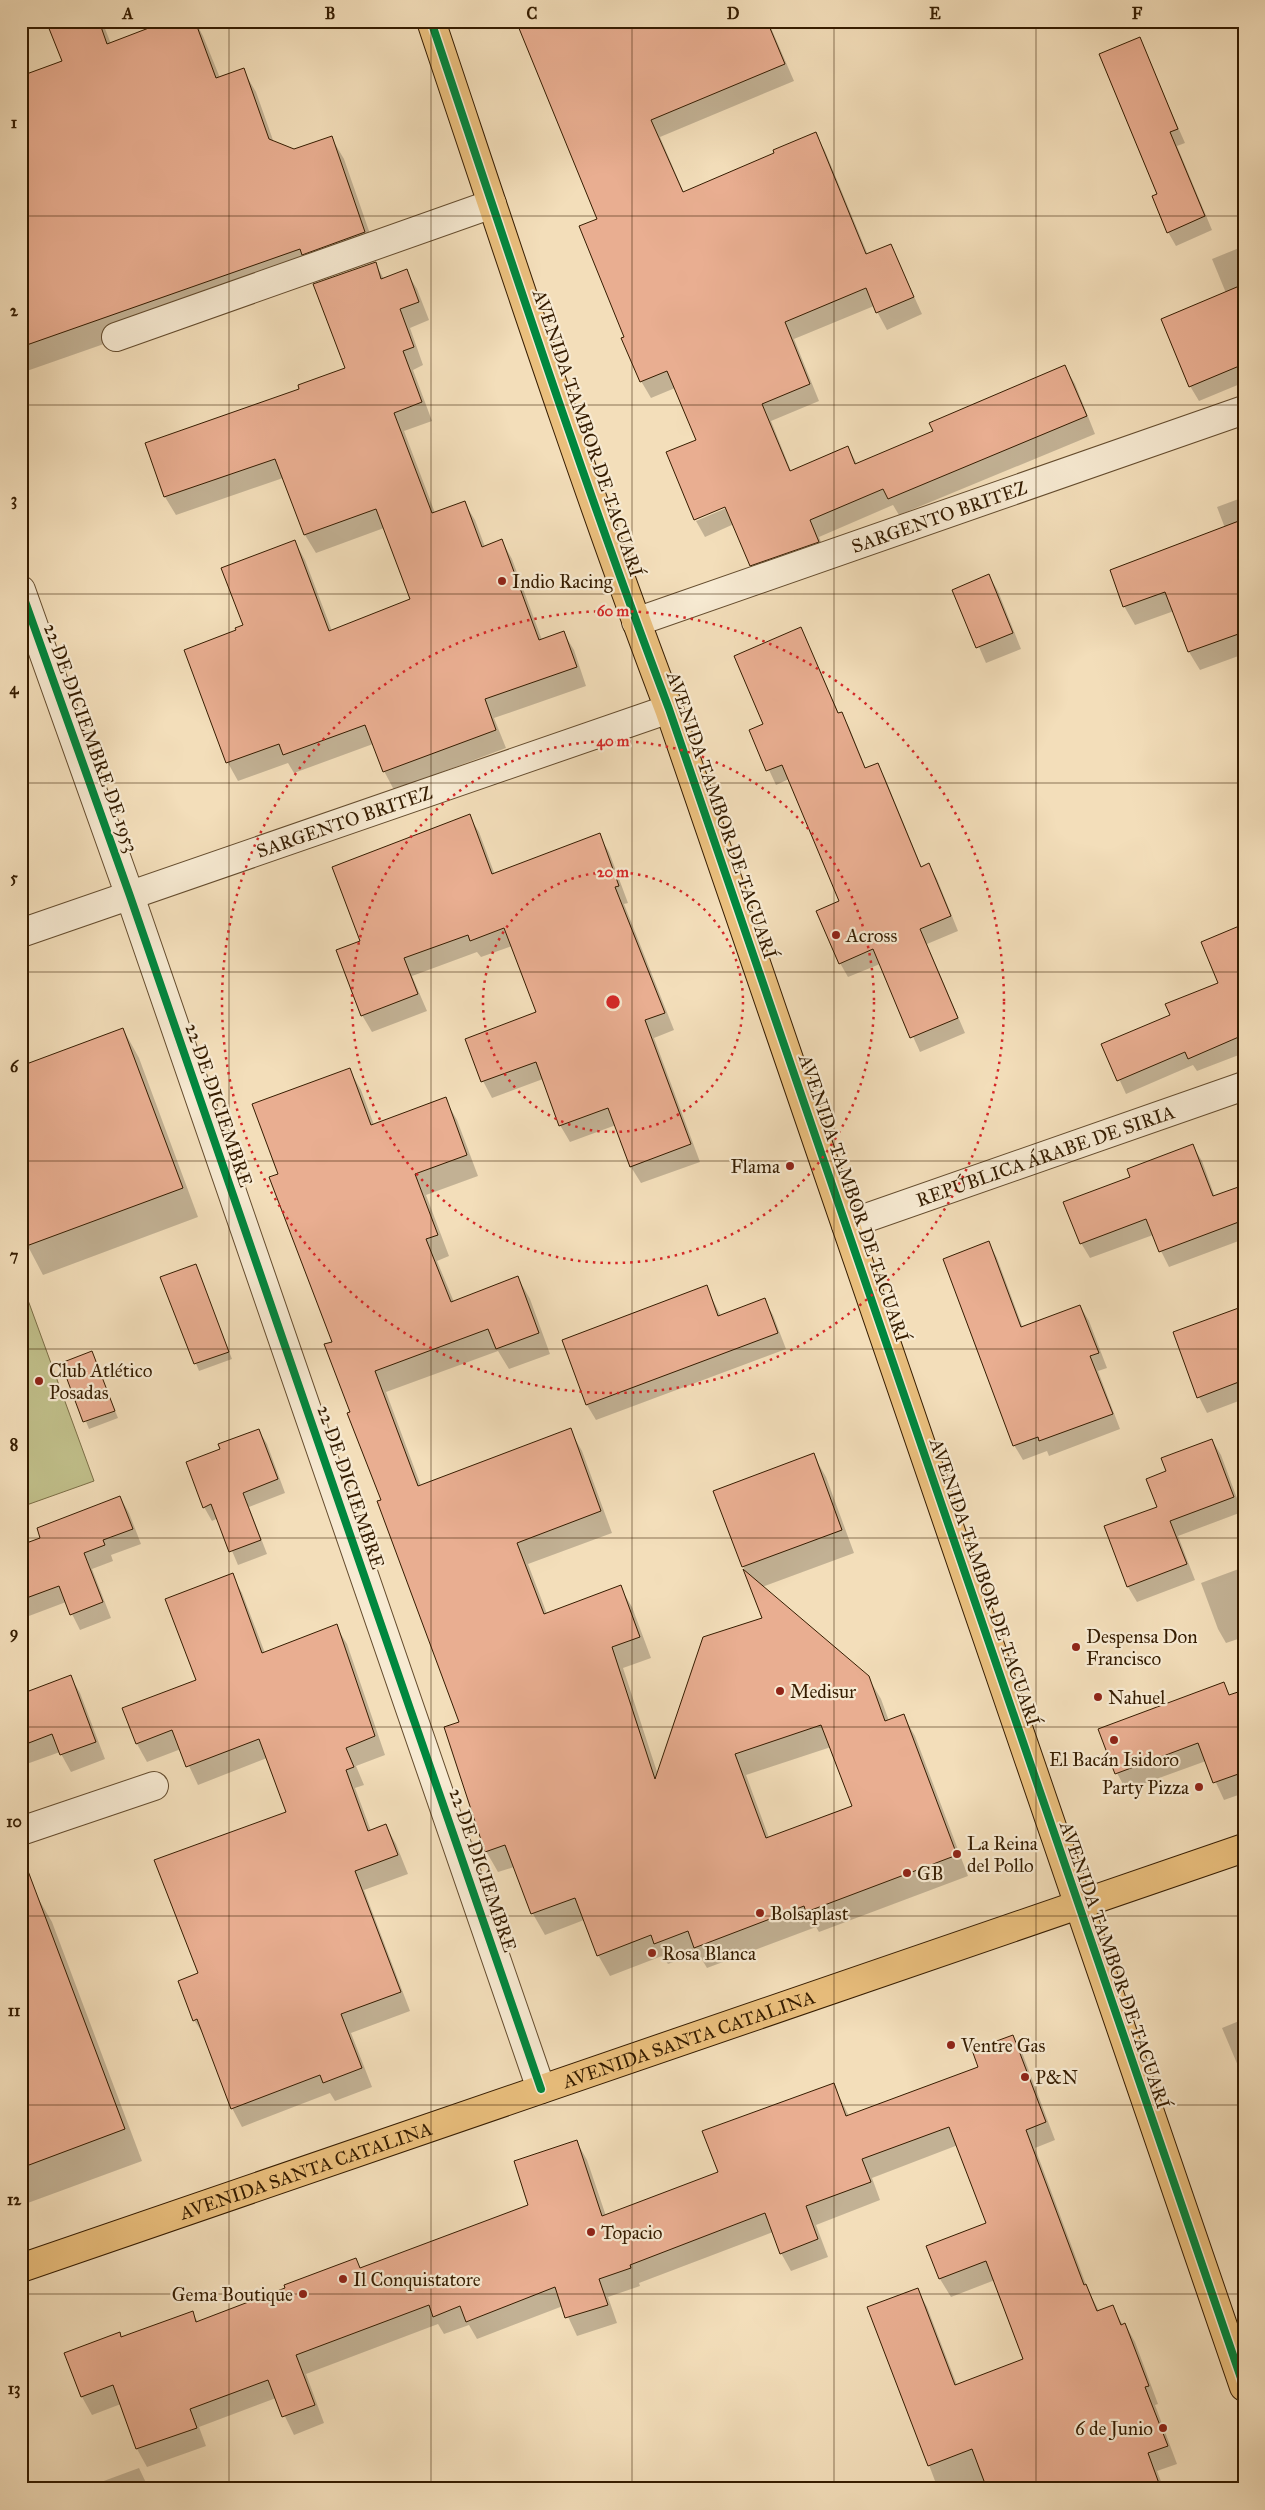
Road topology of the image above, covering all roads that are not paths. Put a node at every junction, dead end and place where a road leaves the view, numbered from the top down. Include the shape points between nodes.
1 (431, 21) edge
2 (492, 204) junction
3 (116, 337) dead end
4 (1244, 410) edge
5 (21, 590) edge
6 (636, 622) junction
7 (669, 709) junction
8 (130, 896) junction
9 (21, 933) edge
10 (1244, 1086) edge
11 (846, 1225) junction
12 (154, 1786) dead end
13 (21, 1831) edge
14 (1244, 1848) edge
15 (1078, 1905) junction
16 (541, 2090) junction
17 (21, 2268) edge
18 (1244, 2387) edge

1 - 2 main road, AVENIDA TAMBOR DE TACUARÍ
2 - 3 street
2 - 6 main road, AVENIDA TAMBOR DE TACUARÍ
4 - 6 street, SARGENTO BRITEZ
5 - 8 street, 22 DE DICIEMBRE DE 1953
6 - 7 main road, AVENIDA TAMBOR DE TACUARÍ
7 - 8 street, SARGENTO BRITEZ
7 - 11 main road, AVENIDA TAMBOR DE TACUARÍ
8 - 9 street, SARGENTO BRITEZ
8 - 16 street, 22 DE DICIEMBRE
10 - 11 street, REPÚBLICA ÁRABE DE SIRIA
11 - 15 main road, AVENIDA TAMBOR DE TACUARÍ
12 - 13 street
14 - 15 main road, AVENIDA SANTA CATALINA
15 - 16 main road, AVENIDA SANTA CATALINA
15 - 18 main road, AVENIDA TAMBOR DE TACUARÍ
16 - 17 main road, AVENIDA SANTA CATALINA

